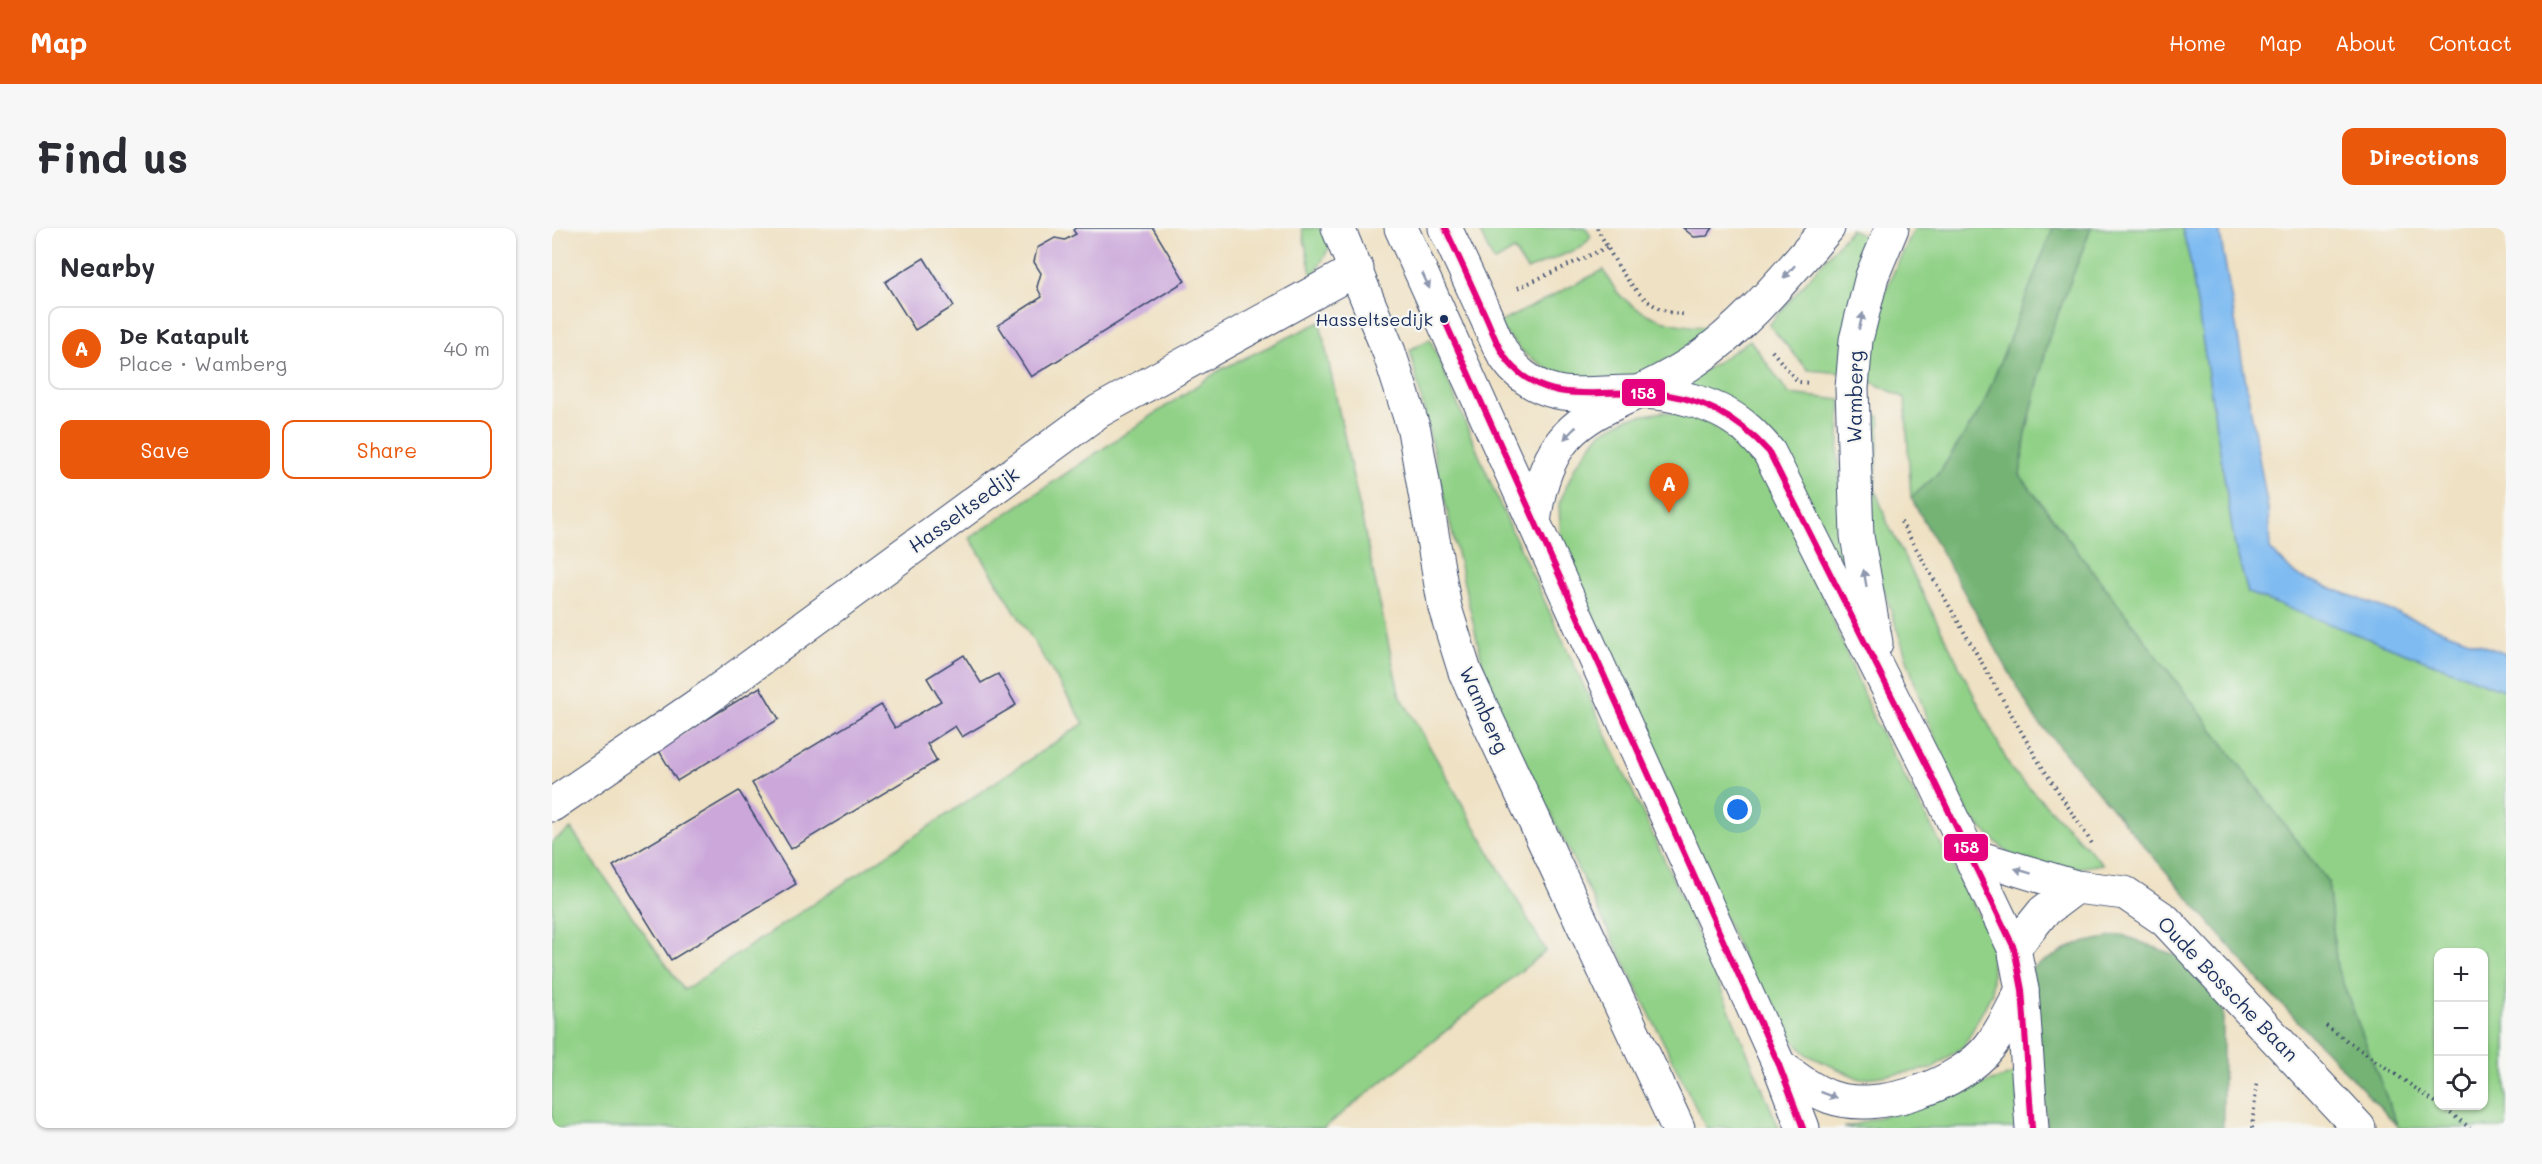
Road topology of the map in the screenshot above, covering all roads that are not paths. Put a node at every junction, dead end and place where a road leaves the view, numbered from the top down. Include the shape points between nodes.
1 (1338, 228) edge
2 (1401, 228) edge
3 (1445, 228) edge
4 (1828, 228) edge
5 (1892, 228) edge
6 (1357, 269) junction
7 (1638, 392) junction
8 (1534, 523) junction
9 (1882, 677) junction
10 (552, 805) edge
11 (1970, 855) junction
12 (2076, 887) junction
13 (2014, 948) junction
14 (2022, 990) junction
15 (1779, 1065) junction
16 (1678, 1128) edge
17 (1803, 1128) edge
18 (2032, 1128) edge
19 (2359, 1128) edge

1 - 6 street
2 -> 8 street
3 - 7 street, Wamberg via 1511,365 1541,387 1574,396
4 -> 7 street via 1746,320 1692,362
9 -> 5 street, Wamberg via 1857,536 1852,388 1856,340 1872,276
6 - 10 street, Hasseltsedijk via 1099,411 705,700
6 - 16 street, Wamberg via 1414,430 1445,608 1465,672
7 -> 8 street via 1602,408 1563,440 1543,477
7 - 9 street, Wamberg via 1675,396 1714,409 1746,427 1769,452
8 - 15 street
9 - 11 street, Wamberg
12 -> 11 street, Oude Bossche Baan
11 - 13 street, Wamberg
12 - 13 street via 2043,912
12 - 19 street, Oude Bossche Baan via 2125,893 2165,920
13 - 14 street, Wamberg
15 -> 14 street via 1831,1098 1886,1100 1917,1092 1969,1067 1989,1047
14 - 18 street, Wamberg
15 - 17 street

